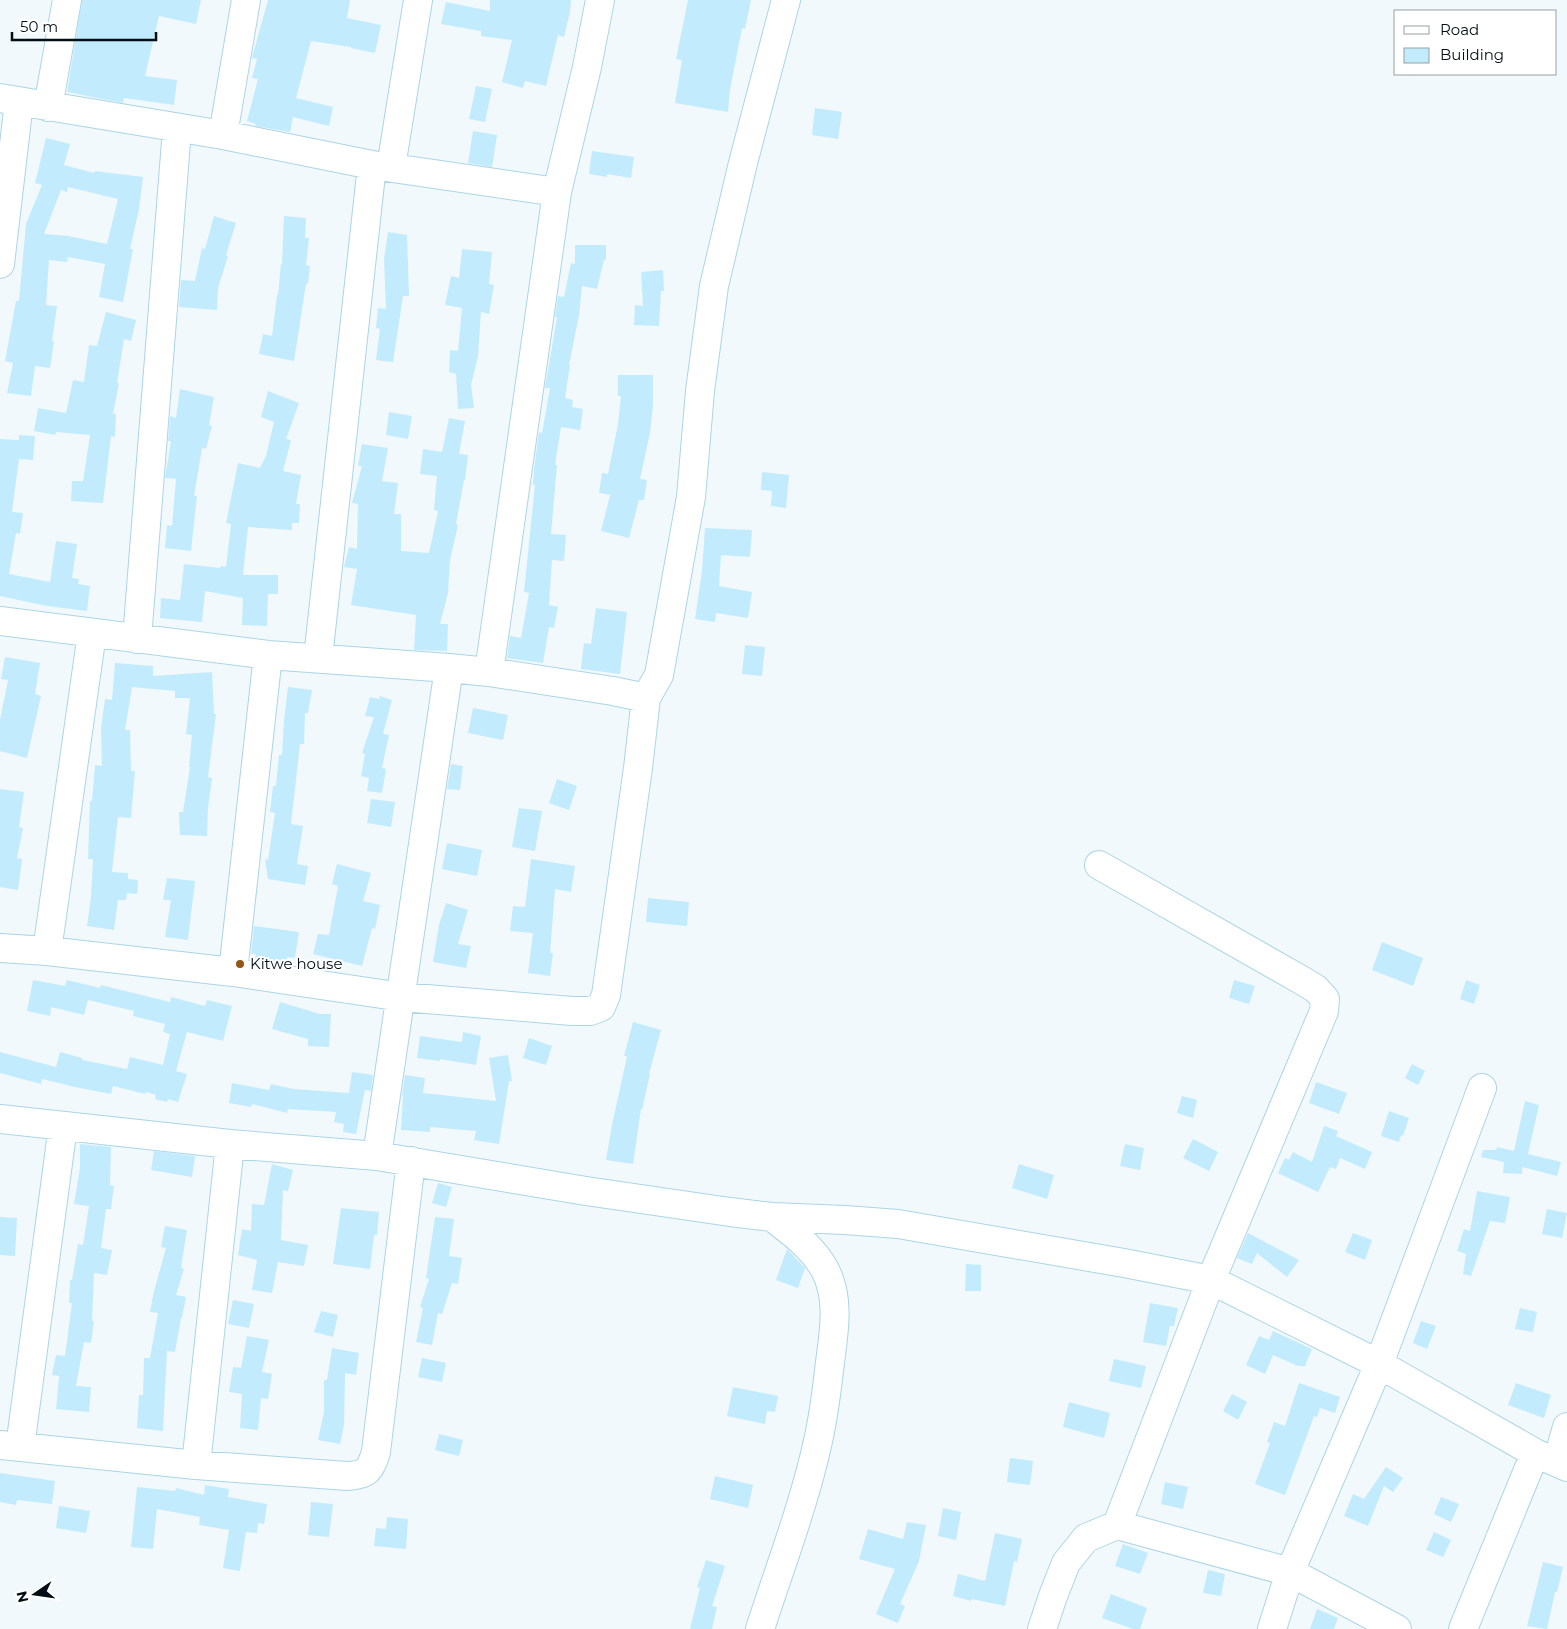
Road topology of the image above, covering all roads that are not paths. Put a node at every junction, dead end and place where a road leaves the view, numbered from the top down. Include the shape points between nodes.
1 (67, 0) edge
2 (246, 0) edge
3 (418, 0) edge
4 (600, 0) edge
5 (786, 0) edge
6 (10, 100) edge
7 (48, 107) junction
8 (177, 129) junction
9 (223, 135) junction
10 (381, 166) junction
11 (557, 192) junction
12 (0, 264) edge
13 (0, 621) edge
14 (92, 633) junction
15 (137, 639) junction
16 (268, 655) junction
17 (318, 658) junction
18 (449, 668) junction
19 (489, 672) junction
20 (646, 698) junction
21 (1099, 865) dead end
22 (0, 948) edge
23 (47, 951) junction
24 (233, 972) junction
25 (402, 997) junction
26 (1482, 1088) dead end
27 (0, 1119) edge
28 (63, 1126) junction
29 (230, 1144) junction
30 (377, 1156) junction
31 (410, 1161) junction
32 (772, 1216) junction
33 (1211, 1280) junction
34 (1379, 1364) junction
35 (1567, 1427) edge
36 (10, 1446) edge
37 (1553, 1461) edge
38 (196, 1465) junction
39 (1116, 1525) junction
40 (1290, 1572) junction
41 (760, 1629) edge
42 (1042, 1629) edge
43 (1272, 1629) edge
44 (1397, 1629) edge
45 (1463, 1629) edge

1 - 7 street
2 - 9 street
3 - 10 street
4 - 11 street
5 - 20 street via 714,286 691,498 659,675
6 - 7 street
6 - 12 street
7 - 8 street
8 - 9 street
8 - 15 street
9 - 10 street
10 - 11 street
10 - 17 street
11 - 19 street
13 - 14 street
14 - 15 street
14 - 23 street
15 - 16 street
16 - 17 street
16 - 24 street
17 - 18 street
18 - 19 street
18 - 25 street
19 - 20 street
20 - 25 street via 606,995 601,1007 572,1011
21 - 33 street via 1304,981 1324,999 1324,1011
22 - 23 street
23 - 24 street
24 - 25 street
25 - 30 street
26 - 34 street
27 - 28 street
28 - 29 street
28 - 36 street
29 - 30 street
29 - 38 street
30 - 31 street
31 - 32 street via 586,1191
31 - 38 street via 376,1452 371,1468 362,1475 347,1476
32 - 33 street via 898,1224
32 - 41 street via 809,1248 825,1270 834,1296 835,1324 818,1441
33 - 34 street
33 - 39 street
34 - 37 street
34 - 40 street
35 - 37 street
36 - 38 street
37 - 45 street
39 - 40 street
39 - 42 street via 1086,1538 1066,1563
40 - 43 street
40 - 44 street

